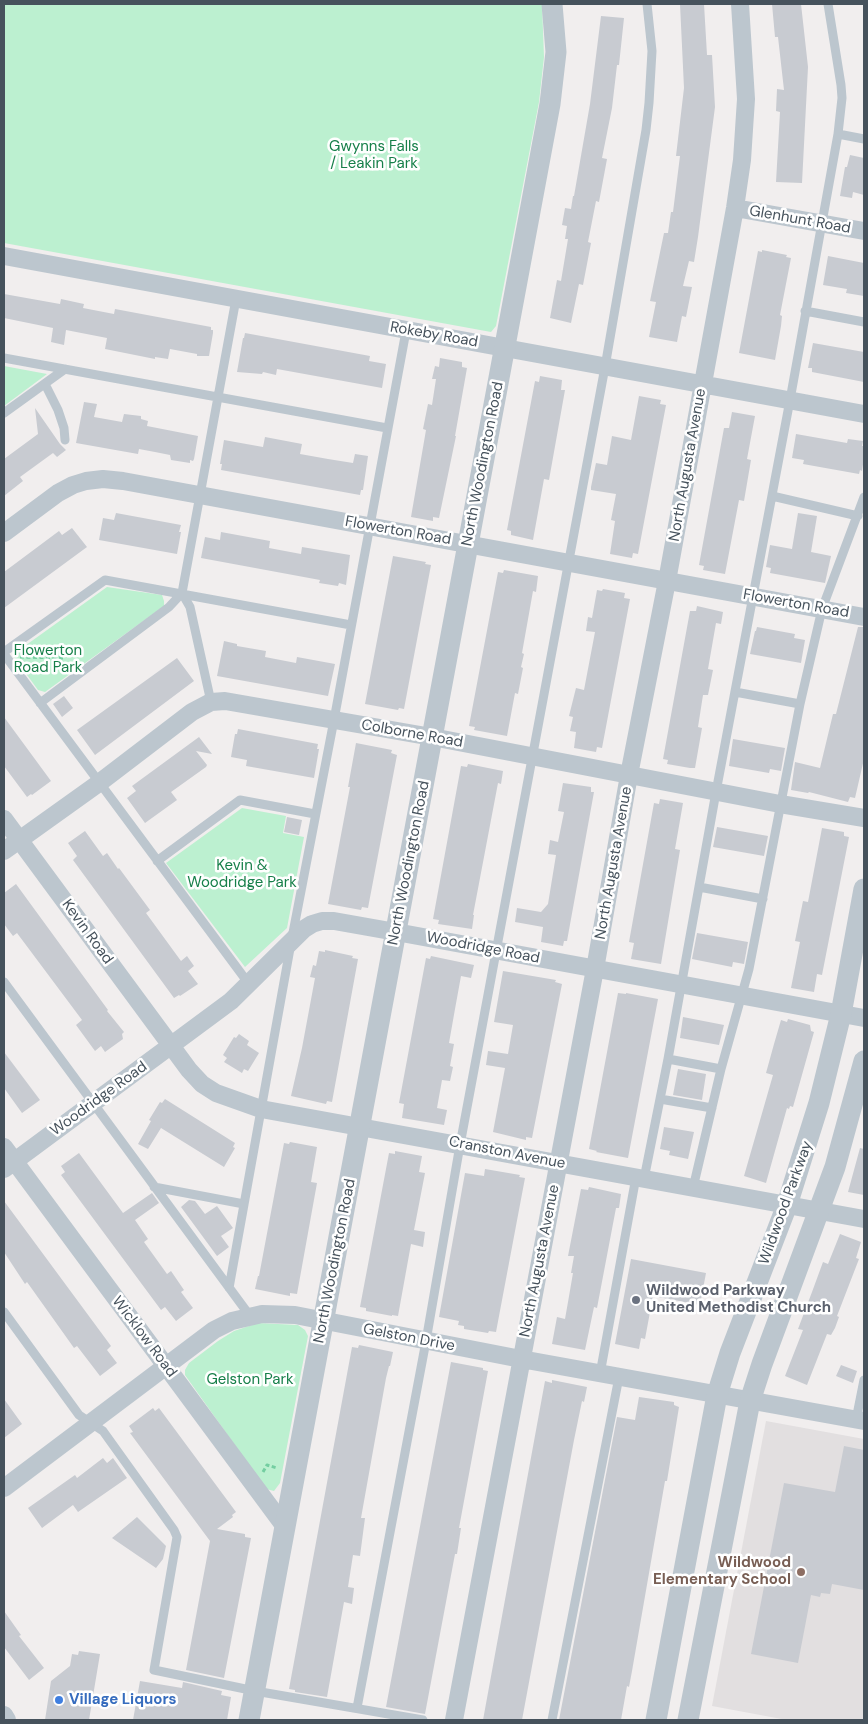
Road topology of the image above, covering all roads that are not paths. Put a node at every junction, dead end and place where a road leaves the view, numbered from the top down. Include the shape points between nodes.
1 (552, 4) edge
2 (647, 4) edge
3 (740, 4) edge
4 (828, 4) edge
5 (838, 134) junction
6 (864, 139) edge
7 (735, 208) junction
8 (822, 224) junction
9 (864, 231) edge
10 (4, 256) edge
11 (236, 299) junction
12 (805, 311) junction
13 (864, 322) edge
14 (406, 330) junction
15 (505, 348) junction
16 (4, 358) edge
17 (605, 367) junction
18 (65, 369) junction
19 (45, 384) junction
20 (703, 384) junction
21 (218, 397) junction
22 (790, 400) junction
23 (4, 413) edge
24 (864, 414) edge
25 (388, 428) junction
26 (66, 440) dead end
27 (200, 495) junction
28 (772, 496) junction
29 (864, 497) edge
30 (858, 516) junction
31 (370, 526) junction
32 (4, 533) edge
33 (468, 544) junction
34 (569, 562) junction
35 (668, 581) junction
36 (182, 593) junction
37 (754, 596) junction
38 (822, 609) junction
39 (864, 617) edge
40 (351, 625) junction
41 (4, 653) edge
42 (735, 692) junction
43 (211, 702) junction
44 (40, 703) junction
45 (800, 704) junction
46 (334, 720) junction
47 (432, 737) junction
48 (533, 756) junction
49 (630, 775) junction
50 (99, 782) junction
51 (716, 792) junction
52 (780, 804) junction
53 (315, 814) junction
54 (864, 818) edge
55 (4, 819) edge
56 (19, 840) junction
57 (4, 851) edge
58 (157, 861) junction
59 (699, 887) junction
60 (864, 889) edge
61 (763, 899) junction
62 (396, 932) junction
63 (291, 943) junction
64 (497, 951) junction
65 (595, 969) junction
66 (4, 982) edge
67 (250, 984) junction
68 (682, 985) junction
69 (741, 996) junction
70 (840, 1014) junction
71 (864, 1018) edge
72 (171, 1045) junction
73 (668, 1059) junction
74 (864, 1061) edge
75 (721, 1069) junction
76 (660, 1098) junction
77 (93, 1103) junction
78 (712, 1108) junction
79 (260, 1109) junction
80 (360, 1126) junction
81 (460, 1145) junction
82 (7, 1159) edge
83 (558, 1163) junction
84 (640, 1178) junction
85 (154, 1187) junction
86 (693, 1188) junction
87 (244, 1204) junction
88 (787, 1205) junction
89 (820, 1211) junction
90 (864, 1219) edge
91 (229, 1288) junction
92 (4, 1312) edge
93 (250, 1316) junction
94 (323, 1322) junction
95 (426, 1341) junction
96 (521, 1359) junction
97 (166, 1366) junction
98 (600, 1374) junction
99 (619, 1377) junction
100 (864, 1380) edge
101 (717, 1395) junction
102 (750, 1401) junction
103 (860, 1420) edge
104 (91, 1423) junction
105 (4, 1488) edge
106 (285, 1527) junction
107 (255, 1690) junction
108 (357, 1708) junction
109 (4, 1716) edge
110 (7, 1720) edge
111 (249, 1720) edge
112 (423, 1720) edge
113 (454, 1720) edge
114 (552, 1720) edge
115 (656, 1720) edge
116 (688, 1720) edge

1 - 15 street, North Woodington Road via 556,52 550,104
2 - 17 lane via 652,51 646,130
3 - 7 street, North Augusta Avenue via 746,99
4 - 5 lane via 842,92
5 - 6 lane
5 - 8 lane
7 - 8 street, Glenhunt Road
7 - 20 street, North Augusta Avenue
8 - 9 street, Glenhunt Road
8 - 12 lane
10 - 11 street, Rokeby Road
11 - 14 street, Rokeby Road
11 - 21 lane
12 - 13 lane
12 - 22 lane
14 - 15 street, Rokeby Road
14 - 25 lane
15 - 17 street, Rokeby Road
15 - 33 street, North Woodington Road
16 - 18 lane
17 - 20 street, Rokeby Road
17 - 34 lane
18 - 19 lane
18 - 21 lane
19 - 23 lane
19 - 26 lane via 58,410
20 - 22 street, Rokeby Road
20 - 35 street, North Augusta Avenue
21 - 25 lane
21 - 27 lane
22 - 24 street, Rokeby Road
22 - 28 lane
25 - 31 lane
27 - 31 street, Flowerton Road
27 - 32 street, Flowerton Road via 123,481 86,481 58,493
27 - 36 lane
28 - 30 lane
28 - 37 lane
29 - 30 lane
30 - 38 lane
31 - 33 street, Flowerton Road
31 - 40 lane
33 - 34 street, Flowerton Road
33 - 47 street, North Woodington Road
34 - 35 street, Flowerton Road
34 - 48 lane
35 - 37 street, Flowerton Road
35 - 49 street, North Augusta Avenue
36 - 40 lane
36 - 41 lane via 105,580
36 - 43 lane via 190,607
36 - 44 lane via 169,607
37 - 38 street, Flowerton Road
37 - 42 lane
38 - 39 street, Flowerton Road
38 - 45 lane
40 - 46 lane
41 - 44 lane
42 - 45 lane
42 - 51 lane
43 - 46 street, Colborne Road via 237,702
43 - 50 street, Colborne Road via 192,712
44 - 50 lane
45 - 52 lane
46 - 47 street, Colborne Road
46 - 53 lane
47 - 48 street, Colborne Road
47 - 62 street, North Woodington Road
48 - 49 street, Colborne Road
48 - 64 lane
49 - 51 street, Colborne Road
49 - 65 street, North Augusta Avenue
50 - 56 street, Colborne Road
50 - 58 lane
51 - 52 street, Colborne Road
51 - 59 lane
52 - 54 street, Colborne Road
52 - 61 lane
53 - 58 lane via 240,800
53 - 63 lane
55 - 56 street, Kevin Road
56 - 57 street, Colborne Road
56 - 72 street, Kevin Road
58 - 67 lane
59 - 61 lane
59 - 68 lane
60 - 70 street, Wildwood Parkway
61 - 69 lane via 750,969
62 - 63 street, Woodridge Road via 322,920 304,929
62 - 64 street, Woodridge Road
62 - 80 street, North Woodington Road
63 - 67 street, Woodridge Road
63 - 79 lane
64 - 65 street, Woodridge Road
64 - 81 lane
65 - 68 street, Woodridge Road
65 - 83 street, North Augusta Avenue
66 - 77 lane
67 - 72 street, Woodridge Road
68 - 69 street, Woodridge Road
68 - 73 lane
69 - 70 street, Woodridge Road
69 - 75 lane
70 - 71 street, Woodridge Road
70 - 88 street, Wildwood Parkway via 820,1103
72 - 77 street, Woodridge Road
72 - 79 street, Cranston Avenue via 202,1084 216,1093
73 - 75 lane
73 - 76 lane
74 - 89 street
75 - 78 lane
76 - 78 lane
76 - 84 lane
77 - 82 street, Woodridge Road
77 - 85 lane
78 - 86 lane
79 - 80 street, Cranston Avenue
79 - 87 lane
80 - 81 street, Cranston Avenue
80 - 94 street, North Woodington Road
81 - 83 street, Cranston Avenue
81 - 95 lane
82 - 97 street, Wicklow Road
83 - 84 street, Cranston Avenue
83 - 96 street, North Augusta Avenue
84 - 86 street, Cranston Avenue
84 - 98 lane
85 - 87 lane
85 - 91 lane
86 - 88 street, Cranston Avenue
87 - 91 lane
88 - 89 street, Cranston Avenue
88 - 101 street, Wildwood Parkway
89 - 90 street, Cranston Avenue
89 - 102 street
91 - 93 lane
92 - 104 lane via 79,1415
93 - 94 street, Gelston Drive via 294,1315
93 - 97 street, Gelston Drive via 214,1330
94 - 95 street, Gelston Drive
94 - 106 street, North Woodington Road
95 - 96 street, Gelston Drive
95 - 108 lane
96 - 98 street, Gelston Drive
96 - 113 street, North Augusta Avenue
97 - 104 street, Gelston Drive
97 - 106 street, Wicklow Road
98 - 99 street, Gelston Drive
99 - 101 street, Gelston Drive
99 - 114 lane
100 - 103 lane
101 - 102 street, Gelston Drive
101 - 115 street, Wildwood Parkway
102 - 103 street, Gelston Drive
102 - 116 street
104 - 105 street, Gelston Drive
104 - 107 lane via 102,1431 178,1537 154,1670
106 - 107 street, North Woodington Road
107 - 108 lane
107 - 111 street, North Woodington Road
108 - 112 lane
109 - 110 street

